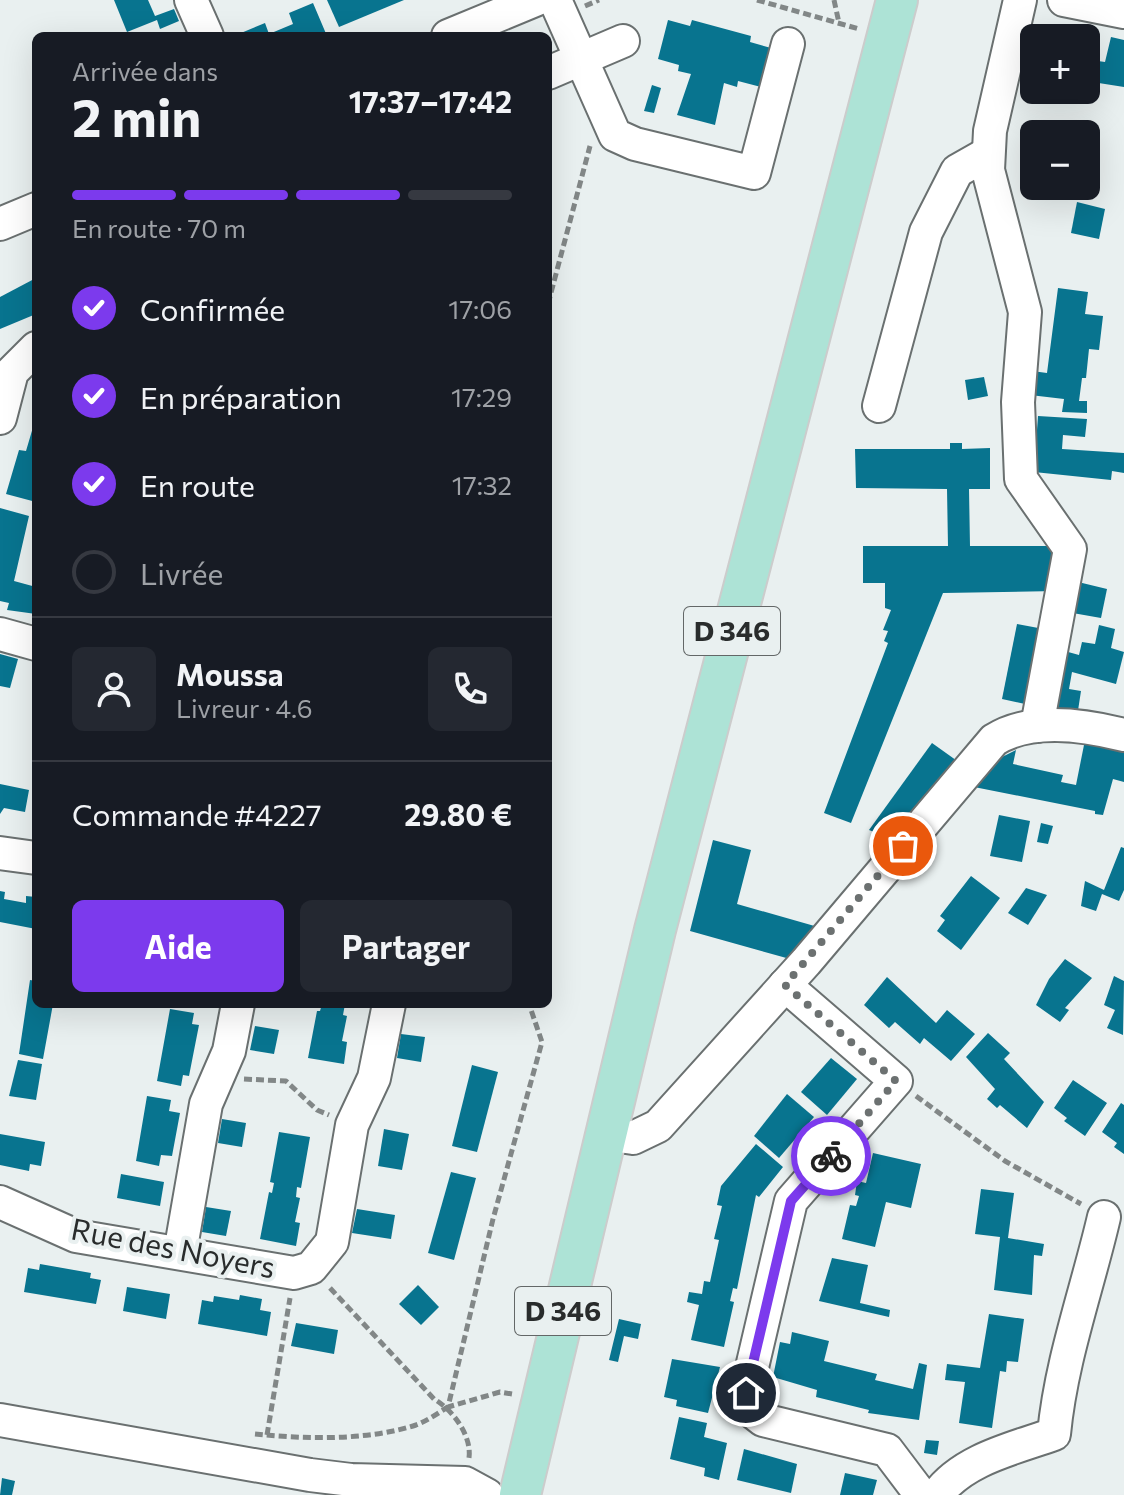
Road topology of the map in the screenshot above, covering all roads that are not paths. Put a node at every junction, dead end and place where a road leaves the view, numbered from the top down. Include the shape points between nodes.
1 (191, 0) edge
2 (535, 0) edge
3 (555, 0) edge
4 (1020, 0) edge
5 (1064, 0) edge
6 (1119, 7) edge
7 (892, 18) edge
8 (205, 32) edge
9 (458, 32) edge
10 (623, 41) dead end
11 (788, 44) dead end
12 (580, 59) junction
13 (552, 71) edge
14 (987, 154) junction
15 (32, 211) edge
16 (0, 224) edge
17 (24, 375) edge
18 (879, 406) dead end
19 (0, 418) edge
20 (0, 634) edge
21 (32, 643) edge
22 (1037, 726) junction
23 (1124, 735) edge
24 (0, 853) edge
25 (32, 857) edge
26 (785, 985) junction
27 (237, 1008) edge
28 (388, 1008) edge
29 (605, 1134) junction
30 (0, 1202) edge
31 (1104, 1217) road end
32 (180, 1253) junction
33 (0, 1420) edge
34 (476, 1489) edge
35 (520, 1495) edge
36 (921, 1495) edge
37 (937, 1495) edge

1 - 8 street
2 - 9 street
3 - 12 street
4 - 14 street
5 - 6 street
7 - 29 main road, D 346
10 - 12 street
11 - 12 street via 754,173 615,135
12 - 13 street
14 - 18 street via 957,171 926,232
14 - 22 street via 1025,312 1018,402 1021,479 1070,549
15 - 16 street
17 - 19 street
20 - 21 street
22 - 23 street
22 - 26 street via 1006,732 981,752
24 - 25 street
26 - 29 street via 658,1126 633,1138
26 - 36 street via 896,1081 791,1201 746,1393 749,1409 763,1420 887,1450
27 - 32 street via 229,1051 206,1104
28 - 32 street, Rue des Noyers via 374,1078 352,1125 332,1242 302,1270
29 - 35 main road, D 346
30 - 32 street, Rue des Noyers via 76,1236
31 - 37 street via 1059,1382 1054,1434 983,1460 960,1472
33 - 34 street via 310,1475

